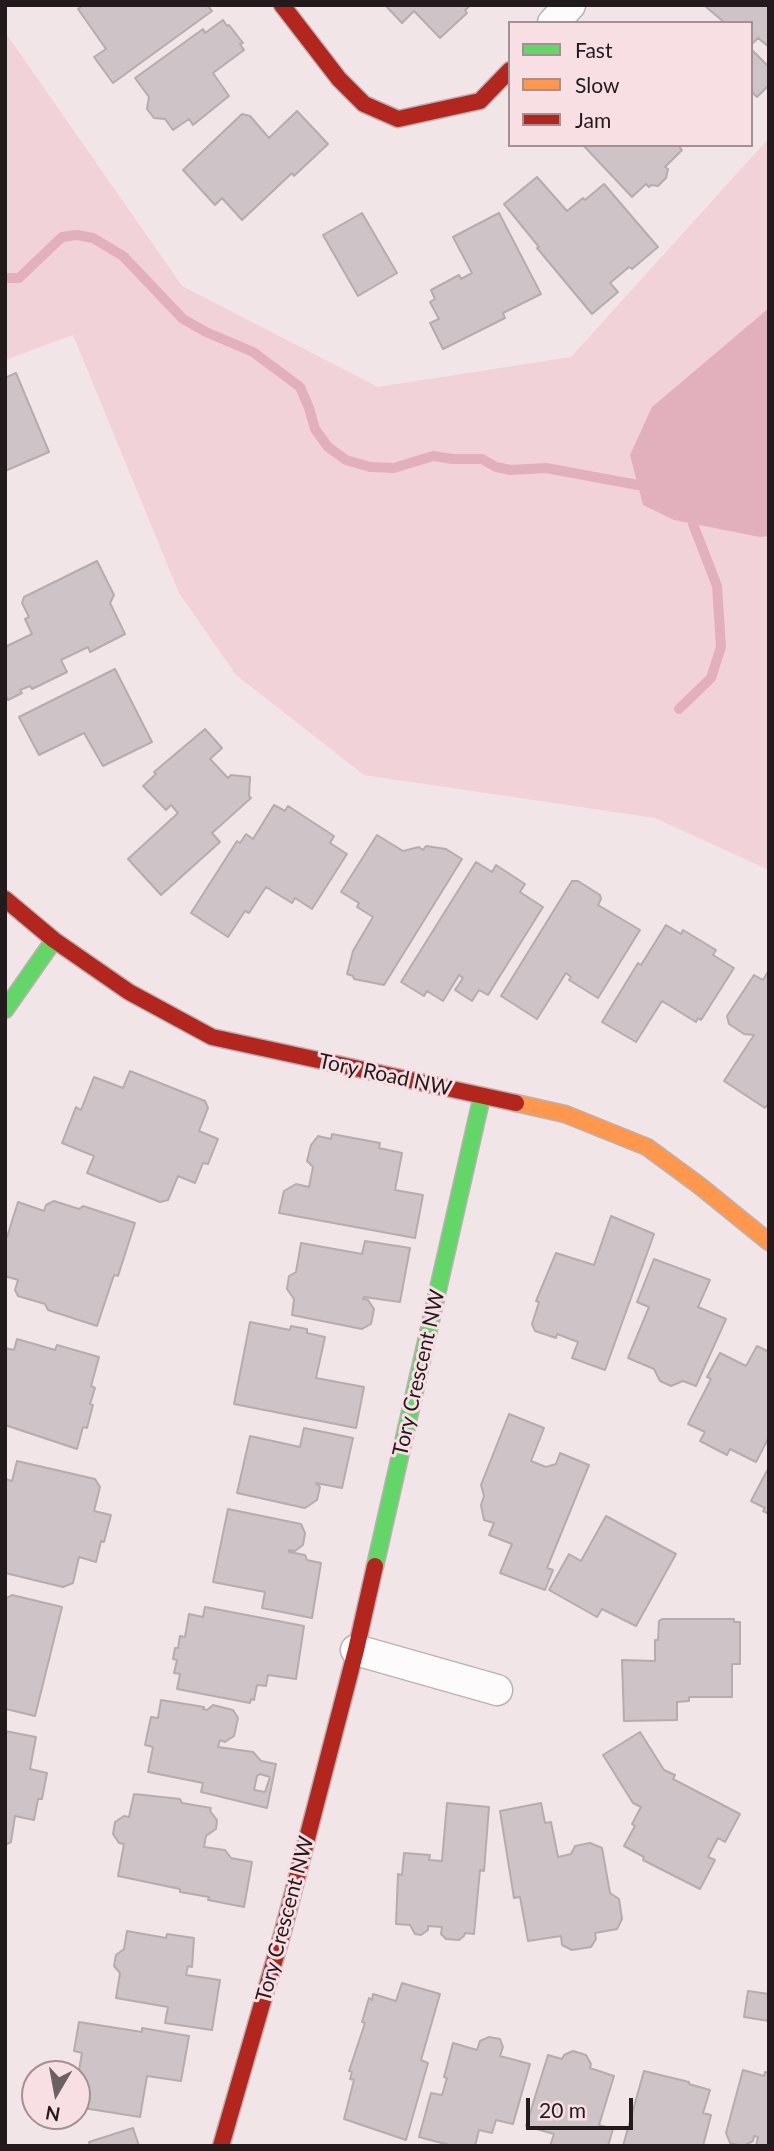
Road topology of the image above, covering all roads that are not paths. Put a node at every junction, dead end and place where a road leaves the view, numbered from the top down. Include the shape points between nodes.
1 (282, 5) edge
2 (570, 5) edge
3 (555, 21) edge
4 (508, 72) edge
5 (5, 898) edge
6 (54, 940) junction
7 (5, 1010) edge
8 (482, 1096) junction
9 (769, 1242) edge
10 (356, 1650) junction
11 (497, 1690) dead end
12 (221, 2146) edge

1 - 4 street via 364,104 398,119 480,101
2 - 3 street
5 - 6 street, Tory Road NW
6 - 7 street
6 - 8 street, Tory Road NW via 129,992 212,1037
8 - 9 street, Tory Road NW via 565,1114 647,1147
8 - 10 street, Tory Crescent NW
10 - 11 street
10 - 12 street, Tory Crescent NW

